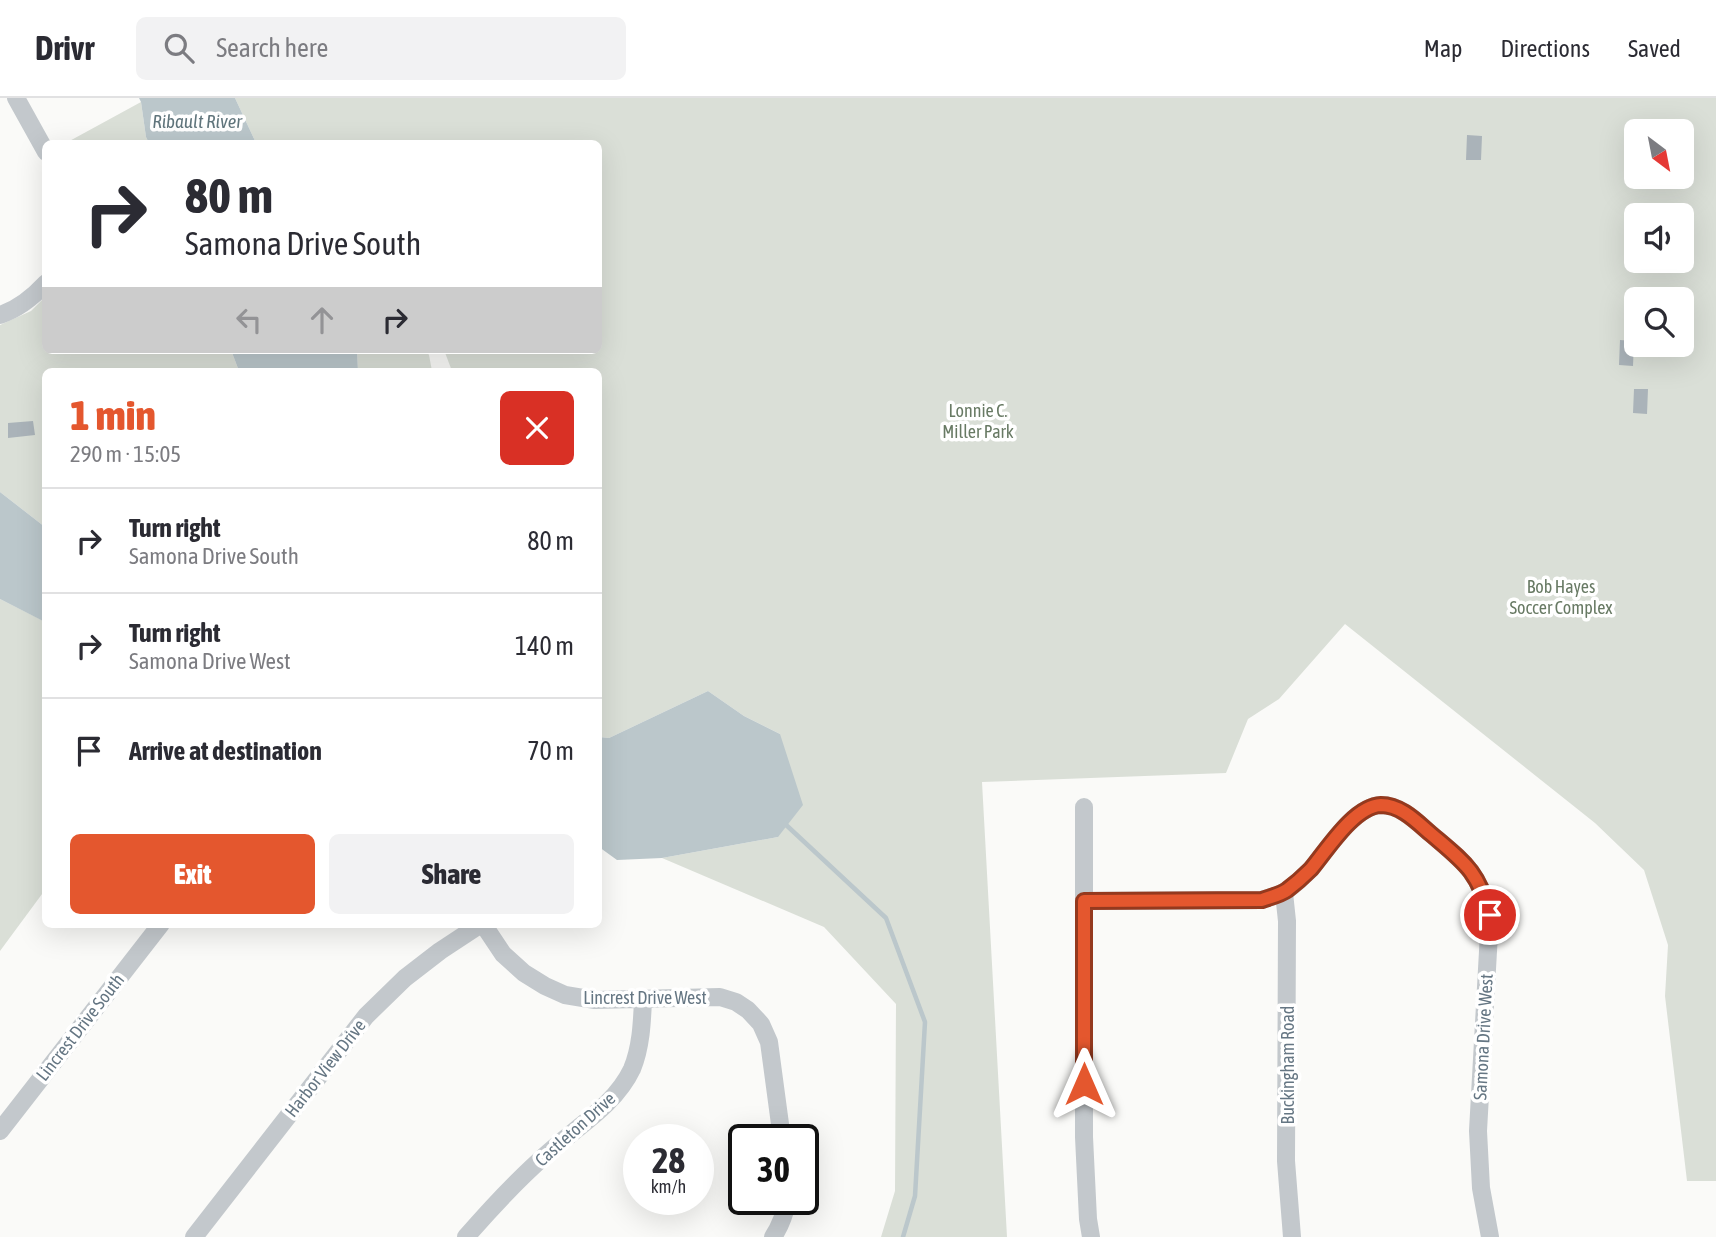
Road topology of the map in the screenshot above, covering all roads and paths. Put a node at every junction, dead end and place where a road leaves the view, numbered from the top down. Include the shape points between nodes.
1 (16, 98) edge
2 (42, 145) edge
3 (42, 287) edge
4 (0, 315) edge
5 (1084, 807) dead end
6 (1284, 893) junction
7 (1084, 901) junction
8 (158, 928) edge
9 (476, 928) edge
10 (485, 928) edge
11 (643, 1000) junction
12 (780, 1124) edge
13 (0, 1131) edge
14 (784, 1215) edge
15 (194, 1237) edge
16 (466, 1237) edge
17 (773, 1237) edge
18 (1091, 1237) edge
19 (1292, 1237) edge
20 (1490, 1237) edge

1 - 2 street
3 - 4 street via 29,300
5 - 7 street
6 - 7 street via 1262,900
6 - 19 street, Buckingham Road via 1286,1161
6 - 20 street, Samona Drive West via 1351,821 1381,805 1410,816 1476,878 1490,915 1478,1131
7 - 18 street via 1084,1137
8 - 13 street, Lincrest Drive South
9 - 15 street, Harbor View Drive via 405,978 366,1016
10 - 11 street, Lincrest Drive West via 503,954 545,986 595,1000
11 - 12 street, Lincrest Drive West via 720,997 748,1010 769,1042
11 - 16 street, Castleton Drive via 641,1035 621,1087 505,1193
14 - 17 street

